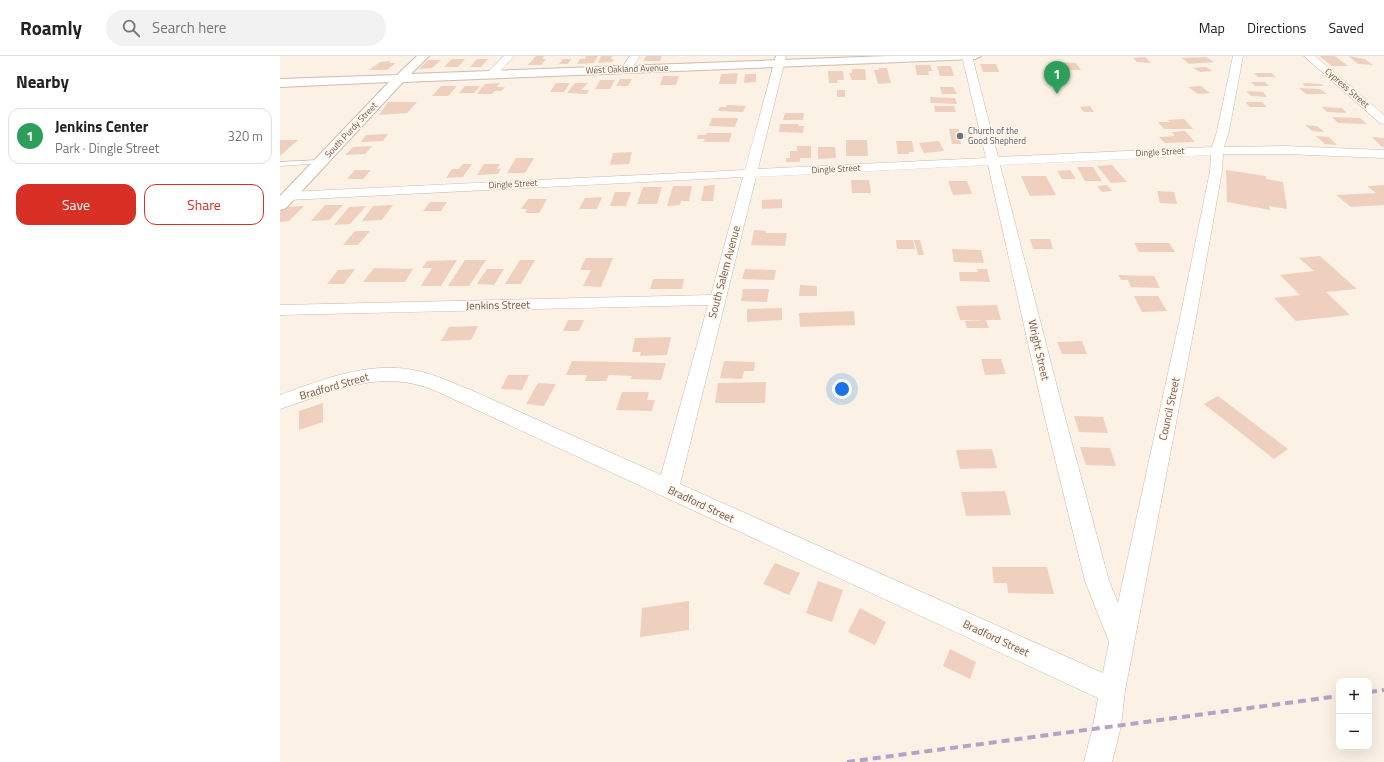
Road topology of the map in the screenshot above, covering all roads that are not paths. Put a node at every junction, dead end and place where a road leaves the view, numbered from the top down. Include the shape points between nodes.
1 (423, 56) edge
2 (509, 56) edge
3 (635, 56) edge
4 (967, 56) edge
5 (975, 56) edge
6 (1238, 56) edge
7 (1309, 56) edge
8 (780, 60) edge
9 (626, 69) junction
10 (491, 75) junction
11 (401, 78) junction
12 (280, 83) edge
13 (1384, 121) edge
14 (1217, 150) junction
15 (1384, 154) edge
16 (993, 161) junction
17 (320, 162) junction
18 (280, 164) edge
19 (750, 173) junction
20 (284, 201) edge
21 (716, 300) junction
22 (280, 310) edge
23 (280, 402) edge
24 (668, 489) junction
25 (1122, 642) junction
26 (1112, 691) junction
27 (1098, 762) edge

1 - 11 street, South Purdy Street
2 - 10 street
3 - 9 street
4 - 5 street, West Oakland Avenue
4 - 8 street, West Oakland Avenue
4 - 16 street, Wright Street
6 - 14 street, Council Street
7 - 13 street, Cypress Street
8 - 9 street, West Oakland Avenue
8 - 19 street, South Salem Avenue
9 - 10 street, West Oakland Avenue
10 - 11 street, West Oakland Avenue
11 - 12 street, West Oakland Avenue
11 - 17 street, South Purdy Street
14 - 15 street, Dingle Street
14 - 16 street, Dingle Street
14 - 25 street, Council Street via 1216,171 1188,318
16 - 19 street, Dingle Street
16 - 25 street, Wright Street via 1097,581
17 - 18 lane
17 - 20 street, South Purdy Street
19 - 20 street, Dingle Street
19 - 21 street, South Salem Avenue
21 - 22 street, Jenkins Street
21 - 24 street, South Salem Avenue
23 - 24 street, Bradford Street via 350,379 371,375 399,374 418,377 466,396
24 - 26 street, Bradford Street
25 - 26 street, Council Street
26 - 27 street, Council Street

